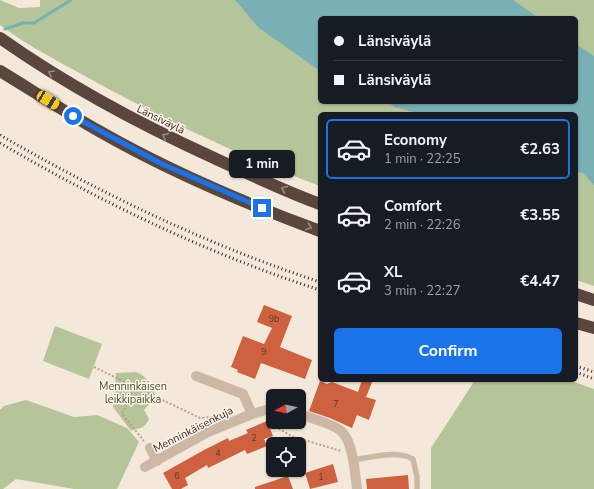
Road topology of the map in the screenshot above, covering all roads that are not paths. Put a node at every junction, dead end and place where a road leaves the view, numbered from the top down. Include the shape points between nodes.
1 (0, 38) edge
2 (0, 71) edge
3 (318, 203) edge
4 (318, 230) edge
5 (578, 295) edge
6 (594, 300) edge
7 (578, 324) edge
8 (594, 328) edge
9 (196, 376) dead end
10 (266, 410) edge
11 (252, 414) junction
12 (306, 417) edge
13 (150, 448) road end
14 (157, 460) junction
15 (353, 460) junction
16 (145, 467) dead end
17 (357, 489) edge
18 (417, 489) edge

3 -> 1 highway, Länsiväylä via 224,163 110,108 42,68
2 -> 4 highway via 99,131 160,163 220,191
5 - 6 highway
7 - 8 highway
9 - 11 street via 243,394
10 - 11 street, Menninkäisenkuja
11 - 14 street, Menninkäisenkuja via 208,432
12 - 15 street via 344,433
13 - 14 street
14 - 16 street, Menninkäisenkuja
15 - 17 street
15 - 18 lane via 390,455 413,459

